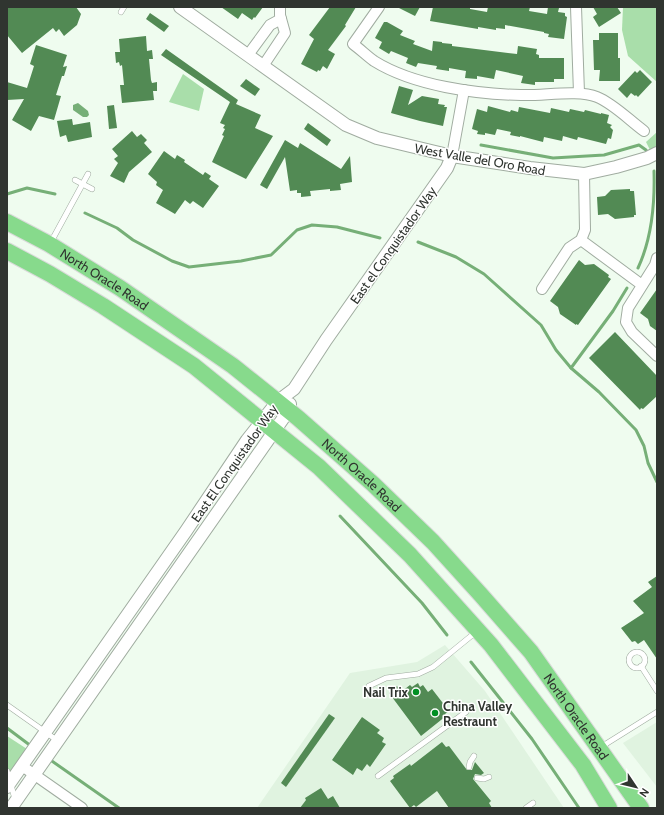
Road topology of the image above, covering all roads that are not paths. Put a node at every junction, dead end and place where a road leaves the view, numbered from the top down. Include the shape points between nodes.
1 (180, 7) edge
2 (280, 7) edge
3 (379, 7) edge
4 (576, 7) edge
5 (281, 19) junction
6 (248, 55) junction
7 (263, 66) junction
8 (464, 90) junction
9 (579, 93) junction
10 (644, 131) dead end
11 (657, 154) edge
12 (452, 156) junction
13 (88, 174) dead end
14 (584, 174) junction
15 (75, 180) dead end
16 (83, 184) junction
17 (92, 189) dead end
18 (7, 222) edge
19 (581, 240) junction
20 (50, 245) junction
21 (7, 251) edge
22 (657, 258) edge
23 (642, 285) junction
24 (542, 290) dead end
25 (657, 356) edge
26 (294, 389) joint
27 (284, 406) junction
28 (268, 426) junction
29 (186, 531) junction
30 (200, 539) junction
31 (478, 630) junction
32 (640, 666) dead end
33 (369, 686) dead end
34 (657, 690) edge
35 (7, 704) edge
36 (466, 712) dead end
37 (657, 712) edge
38 (46, 732) junction
39 (58, 741) junction
40 (600, 748) junction
41 (474, 756) dead end
42 (22, 766) junction
43 (469, 767) dead end
44 (35, 775) junction
45 (378, 776) dead end
46 (489, 777) dead end
47 (477, 778) dead end
48 (8, 780) edge
49 (533, 803) dead end
50 (15, 806) edge
51 (82, 808) edge
52 (526, 808) edge
53 (609, 808) edge
54 (641, 808) edge

1 - 6 street, West Valle del Oro Road
2 - 5 street
3 - 8 street via 353,44 375,61 412,79
4 - 9 street
5 - 6 street via 270,25
5 - 7 street via 285,33
6 - 7 street, West Valle del Oro Road
7 - 12 street, West Valle del Oro Road via 346,125 377,138
8 - 9 street via 521,95
8 - 12 street, East el Conquistador Way
9 - 10 street via 597,97 610,104
11 - 14 street, West Valle del Oro Road
12 - 14 street, West Valle del Oro Road
12 - 26 street, East el Conquistador Way via 447,168
13 - 16 lane
14 - 19 street via 585,230
15 - 16 lane
16 - 17 lane
16 - 20 lane
18 - 20 highway, North Oracle Road
19 - 23 street
19 - 24 street via 570,248
20 - 27 highway, North Oracle Road via 180,328
21 - 28 highway, North Oracle Road via 103,306 194,366
22 - 23 street
23 - 25 street via 628,308 626,322 632,332
26 - 27 street, East El Conquistador Way
27 - 28 street, East El Conquistador Way
27 - 40 highway, North Oracle Road via 433,542 531,652
28 - 29 street, East El Conquistador Way via 247,440
28 - 30 street, East El Conquistador Way
28 - 31 highway, North Oracle Road via 318,467 410,555
29 - 30 street
29 - 38 street, East El Conquistador Way
30 - 39 street, East El Conquistador Way
31 - 33 lane via 433,667 418,674 386,678
31 - 53 highway, North Oracle Road via 583,765
32 - 34 lane
35 - 38 lane
36 - 45 lane
37 - 40 lane
38 - 39 lane
38 - 42 street, East El Conquistador Way
39 - 44 street, East El Conquistador Way
40 - 54 highway, North Oracle Road
41 - 43 lane
42 - 44 street
42 - 48 street
44 - 50 street
44 - 51 street
46 - 47 lane
48 - 50 lane
49 - 52 lane

